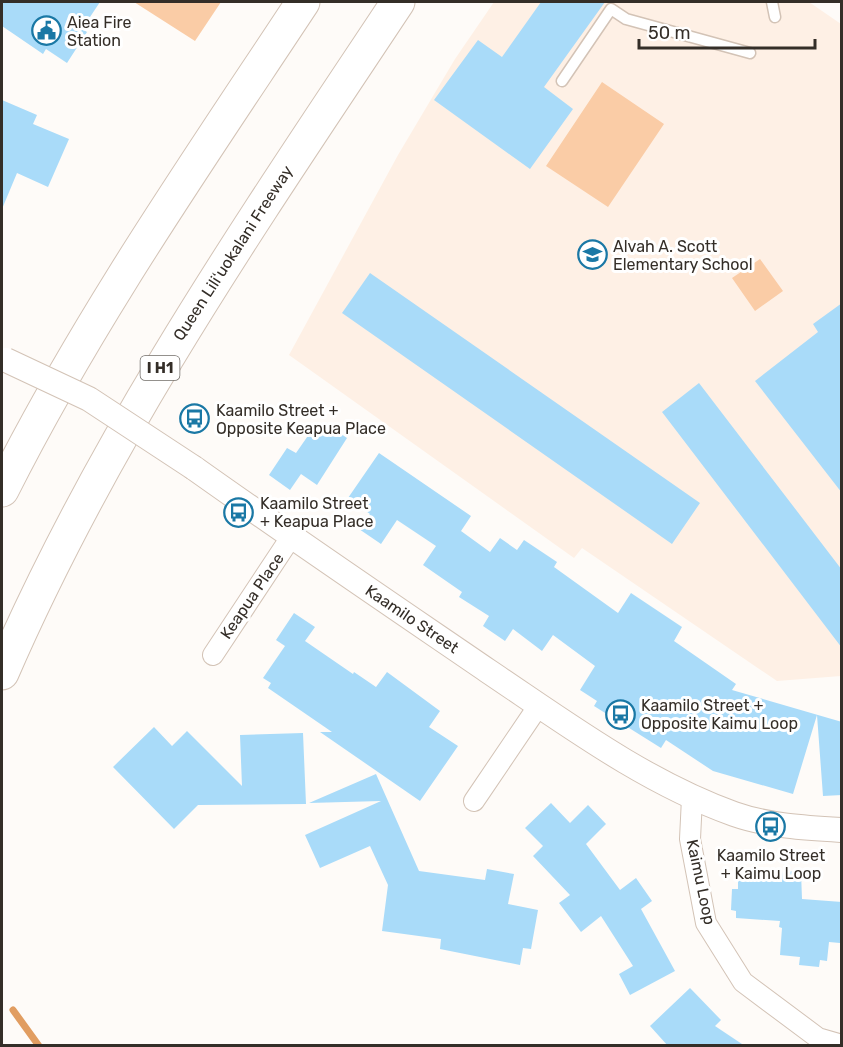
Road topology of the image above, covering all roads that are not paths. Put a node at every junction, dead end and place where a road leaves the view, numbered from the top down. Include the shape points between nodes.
1 (303, 2) edge
2 (398, 2) edge
3 (772, 2) edge
4 (614, 5) edge
5 (775, 17) dead end
6 (750, 53) dead end
7 (562, 81) dead end
8 (4, 359) edge
9 (2, 490) edge
10 (291, 537) junction
11 (213, 655) dead end
12 (2, 673) edge
13 (539, 705) junction
14 (692, 798) junction
15 (474, 801) dead end
16 (842, 830) edge
17 (842, 1045) edge

1 - 9 highway via 48,399
2 - 12 highway, Queen Liliʻuokalani Freeway / I H1 via 148,386 75,521
3 - 5 lane
4 - 6 lane via 626,19
4 - 7 lane
8 - 10 street, Kaamilo Street, bridge via 89,399
10 - 11 street, Keapua Place
10 - 13 street, Kaamilo Street
13 - 14 street, Kaamilo Street via 622,760
13 - 15 street
14 - 16 street, Kaamilo Street via 748,818 793,827
14 - 17 street, Kaimu Loop via 690,839 706,923 743,982 818,1038

